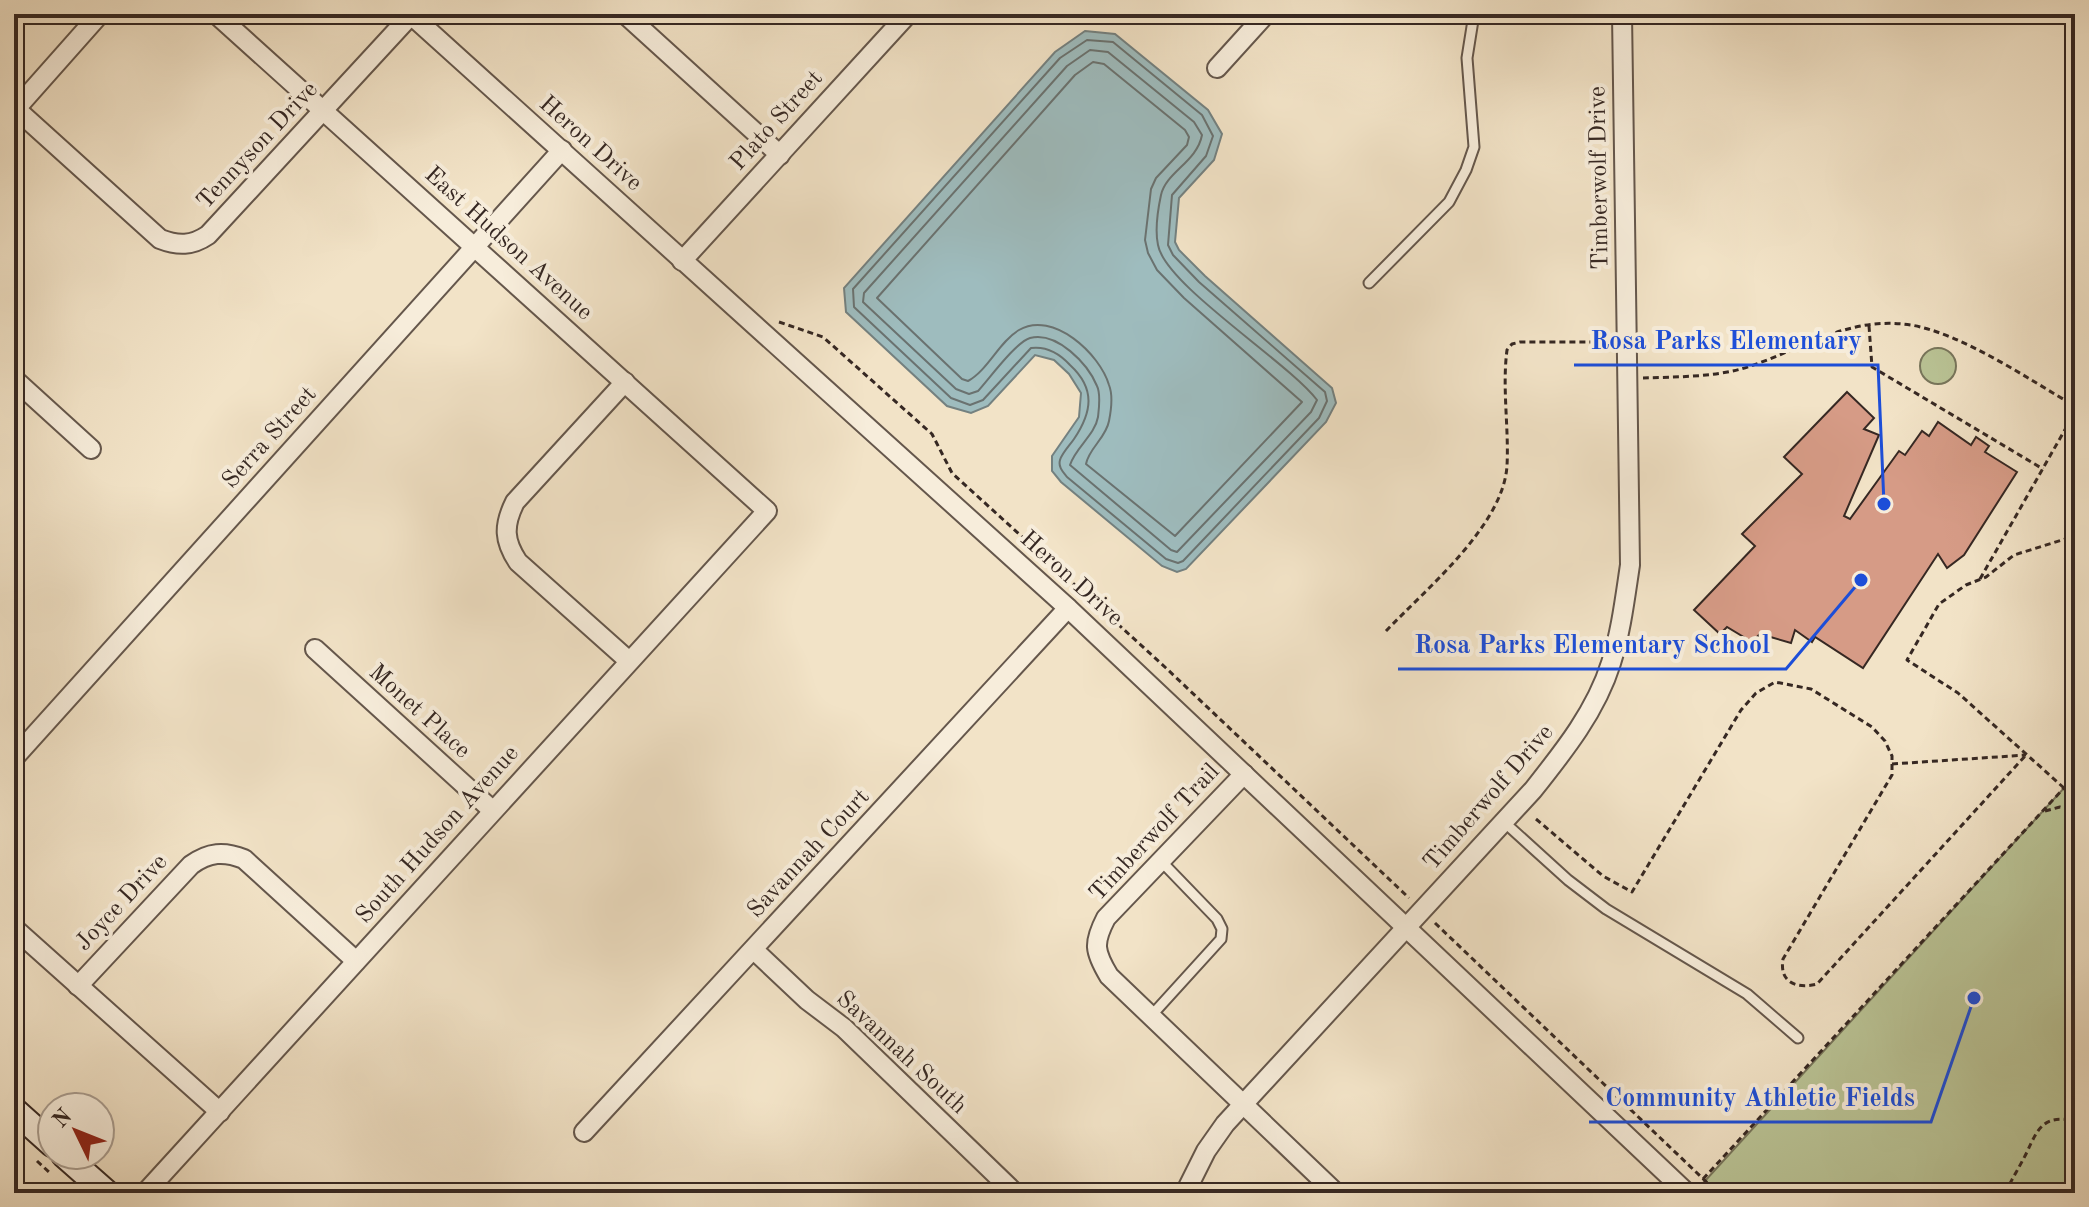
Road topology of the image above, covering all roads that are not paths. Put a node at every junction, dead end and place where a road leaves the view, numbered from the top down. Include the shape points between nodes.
1 (100, 14) edge
2 (216, 14) edge
3 (411, 14) edge
4 (625, 14) edge
5 (908, 14) edge
6 (1266, 14) edge
7 (1474, 14) edge
8 (1622, 14) edge
9 (1217, 68) dead end
10 (15, 110) edge
11 (324, 110) junction
12 (562, 150) junction
13 (780, 155) junction
14 (474, 247) junction
15 (682, 261) junction
16 (1369, 283) dead end
17 (14, 379) edge
18 (625, 382) junction
19 (91, 449) dead end
20 (767, 511) joint
21 (1068, 608) junction
22 (315, 649) dead end
23 (629, 661) junction
24 (14, 758) edge
25 (1244, 774) junction
26 (492, 810) junction
27 (1504, 822) junction
28 (1161, 861) junction
29 (1408, 927) junction
30 (14, 928) edge
31 (754, 950) junction
32 (356, 961) junction
33 (78, 986) junction
34 (1151, 1016) junction
35 (1798, 1038) dead end
36 (1243, 1104) junction
37 (14, 1110) edge
38 (220, 1112) junction
39 (584, 1132) dead end
40 (36, 1141) edge
41 (69, 1171) edge
42 (107, 1193) edge
43 (145, 1193) edge
44 (1015, 1193) edge
45 (1185, 1193) edge
46 (1336, 1193) edge
47 (1687, 1193) edge

1 - 10 street
2 - 11 street, East Hudson Avenue
3 - 11 street, Tennyson Drive
3 - 12 street, Heron Drive
4 - 13 street
5 - 13 street, Plato Street
6 - 9 street
7 - 16 lane via 1467,58 1474,147 1466,170 1449,202
8 - 27 street, Timberwolf Drive via 1630,565 1623,613 1611,665 1589,711 1565,750
10 - 11 street, Tennyson Drive via 160,239 184,245 208,235
11 - 14 street, East Hudson Avenue
12 - 14 street, Serra Street
12 - 15 street, Heron Drive
13 - 15 street, Plato Street
14 - 18 street, East Hudson Avenue
14 - 24 street, Serra Street
15 - 21 street, Heron Drive
17 - 19 street
18 - 20 street, East Hudson Avenue
18 - 23 street via 515,502 505,533 518,562
20 - 23 street, South Hudson Avenue
21 - 25 street, Heron Drive
21 - 31 street, Savannah Court
22 - 26 street, Monet Place
23 - 26 street, South Hudson Avenue
25 - 28 street, Timberwolf Trail
25 - 29 street, Heron Drive
26 - 32 street, South Hudson Avenue
27 - 29 street, Timberwolf Drive
27 - 35 lane via 1593,900 1734,985
28 - 34 street, Timberwolf Trail via 1106,918 1096,951 1109,976
28 - 34 lane via 1222,929 1221,939
29 - 36 street, Timberwolf Drive
29 - 47 street, Heron Drive
30 - 33 street
31 - 39 street, Savannah Court
31 - 44 street, Savannah South via 844,1028
32 - 33 street, Joyce Drive via 244,859 217,854 191,865
32 - 38 street, South Hudson Avenue
33 - 38 street
34 - 36 street, Timberwolf Trail
36 - 45 street, Timberwolf Drive via 1206,1151
36 - 46 street, Timberwolf Trail
37 - 40 street
38 - 43 street, South Hudson Avenue
41 - 42 street

